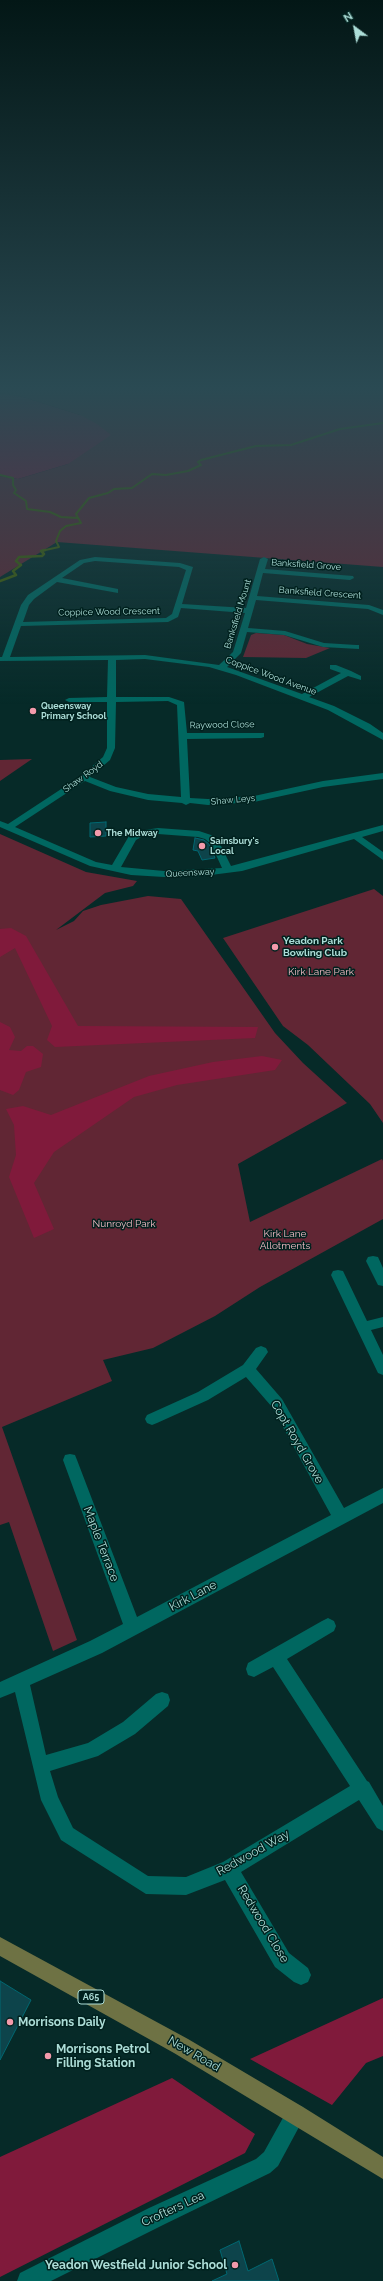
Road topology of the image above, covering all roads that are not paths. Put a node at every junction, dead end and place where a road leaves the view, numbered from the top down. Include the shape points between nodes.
1 (264, 559) dead end
2 (261, 571) junction
3 (350, 578) dead end
4 (55, 579) junction
5 (115, 591) dead end
6 (253, 598) junction
7 (178, 606) junction
8 (250, 611) junction
9 (383, 613) edge
10 (19, 624) junction
11 (244, 630) junction
12 (356, 647) dead end
13 (112, 657) junction
14 (2, 659) edge
15 (341, 662) dead end
16 (221, 668) junction
17 (348, 674) junction
18 (358, 678) dead end
19 (302, 697) junction
20 (69, 700) dead end
21 (112, 700) junction
22 (261, 735) dead end
23 (183, 736) junction
24 (382, 736) edge
25 (383, 776) edge
26 (84, 778) junction
27 (186, 802) junction
28 (4, 826) edge
29 (383, 828) edge
30 (354, 835) junction
31 (383, 857) edge
32 (114, 869) junction
33 (228, 870) junction
34 (373, 1261) dead end
35 (338, 1275) dead end
36 (383, 1281) edge
37 (383, 1322) edge
38 (364, 1327) junction
39 (261, 1352) dead end
40 (248, 1368) junction
41 (383, 1368) edge
42 (152, 1419) dead end
43 (70, 1460) dead end
44 (383, 1495) edge
45 (341, 1518) junction
46 (328, 1626) dead end
47 (133, 1628) junction
48 (276, 1656) junction
49 (254, 1669) dead end
50 (21, 1682) junction
51 (0, 1690) edge
52 (162, 1700) dead end
53 (40, 1766) junction
54 (362, 1788) junction
55 (383, 1822) edge
56 (229, 1869) junction
57 (0, 1946) edge
58 (301, 1975) dead end
59 (296, 2114) junction
60 (383, 2169) edge
61 (28, 2281) edge

1 - 2 street, Banksfield Mount
2 - 3 street, Banksfield Grove
2 - 6 street, Banksfield Mount
4 - 5 street
4 - 7 street, Coppice Wood Crescent via 78,563 90,559 184,566 190,570
4 - 10 street, Coppice Wood Crescent via 31,597
6 - 8 street, Banksfield Mount
6 - 9 street, Banksfield Crescent via 369,607
7 - 8 street
7 - 10 street, Coppice Wood Crescent via 174,617 165,621
8 - 11 street, Banksfield Mount
10 - 14 street, Coppice Wood Crescent
11 - 12 street via 285,633 323,644
11 - 16 street, Banksfield Mount via 237,653
13 - 14 street, Coppice Wood Avenue
13 - 16 street, Coppice Wood Avenue via 168,658
13 - 21 street, Shaw Royd
15 - 17 street via 329,668
16 - 19 street, Coppice Wood Avenue
17 - 18 street
17 - 19 street
19 - 24 street, Coppice Wood Avenue via 353,719
20 - 21 street
21 - 23 street, Raywood Close via 177,701 181,704
21 - 26 street, Shaw Royd via 109,754 103,763
22 - 23 street, Raywood Close
23 - 27 street, Raywood Close
25 - 27 street, Shaw Leys via 323,784 254,799
26 - 27 street, Shaw Leys via 133,794
26 - 28 street, Shaw Royd
28 - 32 street, Queensway via 83,860
29 - 30 street, Queensway
30 - 31 street
30 - 33 street, Queensway via 277,859
32 - 33 street, Queensway via 164,874
32 - 33 street via 120,863 132,838 158,831 208,837 215,842
34 - 36 street
35 - 38 street
37 - 38 street
38 - 41 street
39 - 40 street
40 - 42 street via 203,1396
40 - 45 street, Copt Royd Grove via 276,1404
43 - 47 street, Maple Terrace
44 - 45 street, Kirk Lane
45 - 47 street, Kirk Lane
46 - 48 street
47 - 50 street, Kirk Lane
48 - 49 street
48 - 54 street
50 - 51 street, Kirk Lane
50 - 53 street, Redwood Way
52 - 53 street via 129,1728 92,1750
53 - 56 street, Redwood Way via 50,1800 67,1834 146,1885 186,1886
54 - 55 street
54 - 56 street, Redwood Way
56 - 58 street, Redwood Close via 282,1960
57 - 59 main road, New Road / A65
59 - 60 main road, New Road / A65
59 - 61 street, Crofters Lea via 271,2159 263,2166

